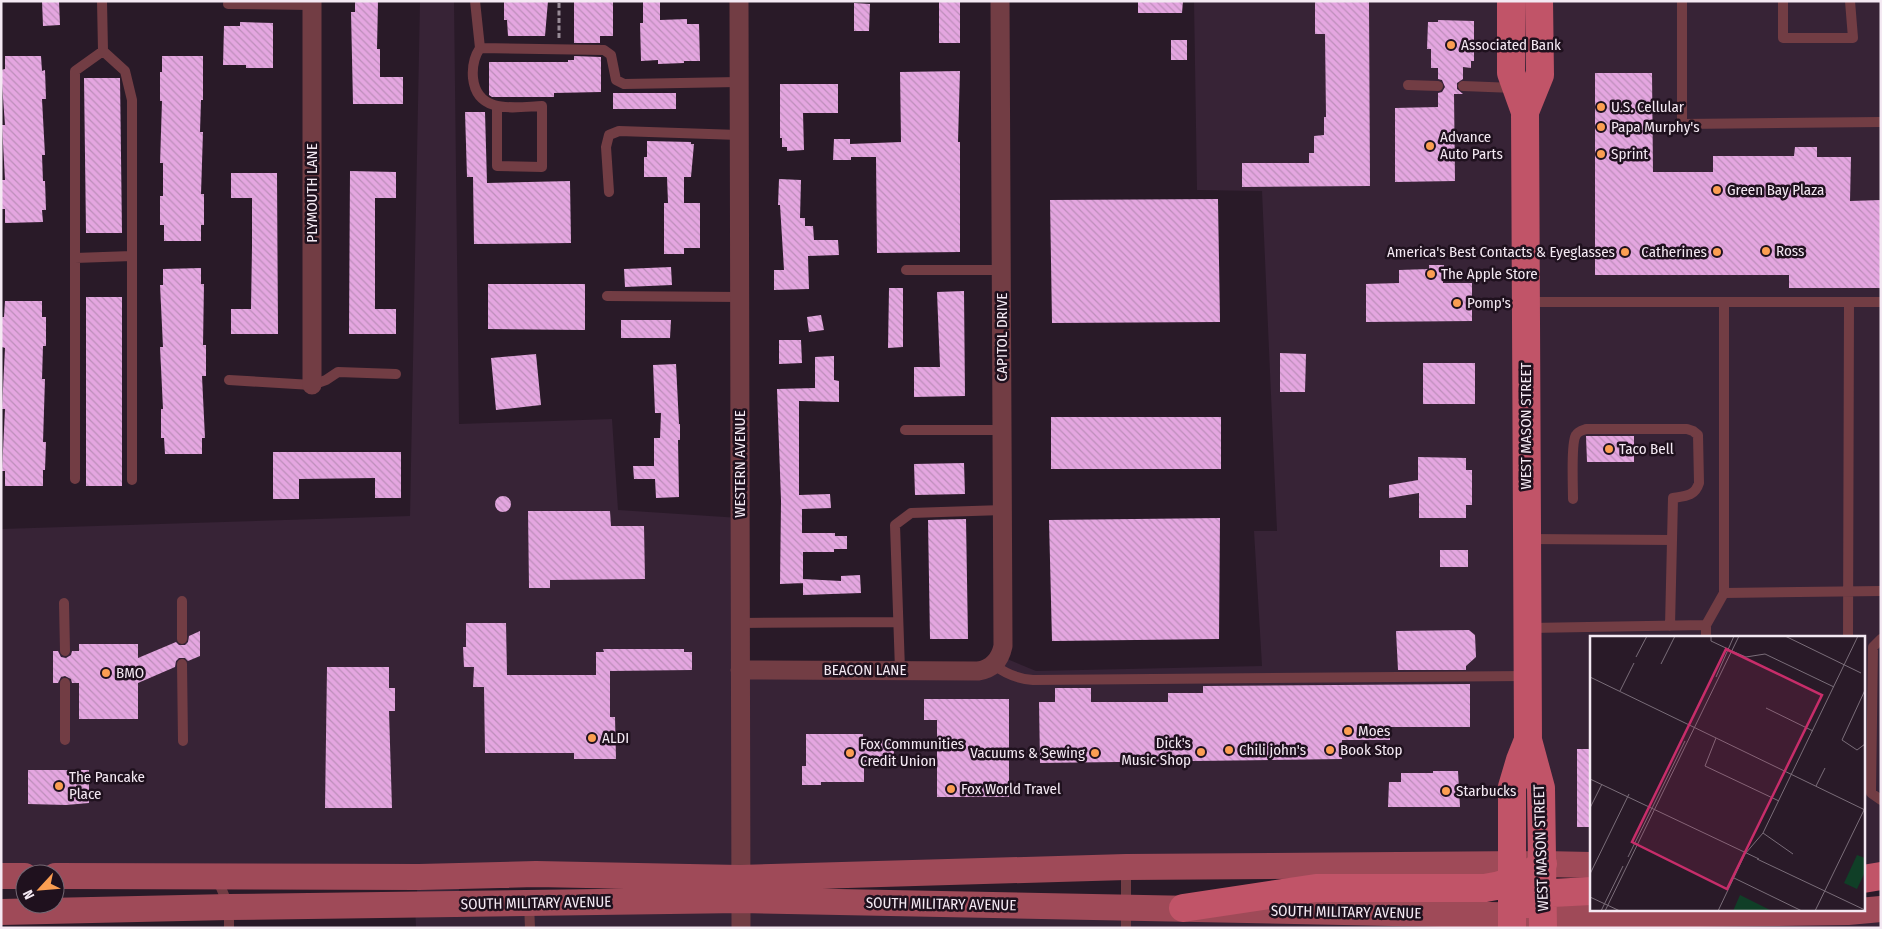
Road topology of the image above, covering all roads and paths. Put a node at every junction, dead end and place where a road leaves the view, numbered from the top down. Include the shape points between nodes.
1 (102, 1) edge
2 (475, 1) edge
3 (559, 1) edge
4 (739, 1) edge
5 (1000, 1) edge
6 (1511, 1) edge
7 (1539, 1) edge
8 (1682, 1) edge
9 (1783, 1) edge
10 (1850, 1) edge
11 (312, 3) edge
12 (228, 4) dead end
13 (480, 48) junction
14 (559, 50) junction
15 (103, 51) junction
16 (738, 82) junction
17 (1408, 85) dead end
18 (1438, 86) dead end
19 (1463, 86) dead end
20 (1520, 100) junction
21 (497, 106) junction
22 (1881, 122) edge
23 (739, 134) junction
24 (608, 192) dead end
25 (132, 256) junction
26 (75, 258) junction
27 (906, 270) dead end
28 (1001, 270) junction
29 (607, 296) dead end
30 (740, 298) junction
31 (1526, 302) junction
32 (1881, 302) edge
33 (1724, 303) junction
34 (1849, 303) junction
35 (396, 374) dead end
36 (229, 380) dead end
37 (312, 386) junction
38 (905, 430) dead end
39 (1002, 430) junction
40 (75, 479) dead end
41 (132, 480) dead end
42 (1573, 499) dead end
43 (1003, 510) junction
44 (1527, 540) junction
45 (1672, 540) junction
46 (1849, 591) junction
47 (1881, 591) edge
48 (1724, 594) junction
49 (182, 601) dead end
50 (64, 602) dead end
51 (898, 622) junction
52 (740, 623) junction
53 (1706, 625) junction
54 (1670, 626) junction
55 (1528, 628) junction
56 (1706, 636) edge
57 (1848, 636) edge
58 (182, 639) dead end
59 (1881, 639) edge
60 (65, 651) dead end
61 (182, 664) dead end
62 (992, 666) junction
63 (740, 670) junction
64 (900, 670) junction
65 (1528, 676) junction
66 (65, 683) dead end
67 (65, 740) dead end
68 (1528, 740) junction
69 (183, 741) dead end
70 (1881, 800) edge
71 (1543, 864) junction
72 (1590, 865) edge
73 (1126, 867) junction
74 (1864, 870) edge
75 (1881, 871) edge
76 (1512, 873) junction
77 (1, 876) edge
78 (15, 876) edge
79 (65, 876) edge
80 (1881, 876) edge
81 (217, 877) junction
82 (1864, 879) edge
83 (741, 889) junction
84 (1590, 891) edge
85 (1183, 908) junction
86 (1881, 909) edge
87 (1864, 910) edge
88 (1, 912) edge
89 (1839, 912) edge
90 (1543, 914) edge
91 (529, 916) edge
92 (229, 917) edge
93 (1126, 917) edge
94 (1512, 921) edge
95 (1649, 921) edge
96 (741, 928) edge

1 - 15 lane
2 - 13 lane
3 - 14 path
4 - 16 street, WESTERN AVENUE
5 - 28 street, CAPITOL DRIVE
6 - 20 main road, WEST MASON STREET via 1511,73
7 - 20 main road, WEST MASON STREET via 1540,74
8 - 22 lane via 1682,124
9 - 10 lane via 1783,38 1853,38
11 - 12 lane
11 - 37 street, PLYMOUTH LANE
13 - 14 lane
13 - 21 lane via 472,71 474,86 482,100
14 - 16 lane via 604,50 610,55 616,80 624,84
15 - 25 lane via 126,71 132,100
15 - 26 lane via 75,71
16 - 23 street, WESTERN AVENUE
17 - 18 lane
19 - 20 lane
20 - 31 main road, WEST MASON STREET
21 - 21 lane via 542,106 542,167 497,166
23 - 24 lane via 618,132 610,136 606,147
23 - 30 street, WESTERN AVENUE
25 - 26 lane
25 - 41 lane
26 - 40 lane
27 - 28 lane
28 - 39 street, CAPITOL DRIVE
29 - 30 lane
30 - 52 street, WESTERN AVENUE
31 - 33 lane
31 - 44 main road, WEST MASON STREET
32 - 34 lane
33 - 34 lane
33 - 48 lane
34 - 46 lane
35 - 37 lane via 338,372
36 - 37 lane
38 - 39 lane
39 - 43 street, CAPITOL DRIVE
42 - 45 lane via 1573,444 1581,430 1693,431 1698,436 1699,482 1693,493 1673,498
43 - 51 lane via 911,513 895,525
43 - 62 street, CAPITOL DRIVE via 1003,646
44 - 45 lane
44 - 55 main road, WEST MASON STREET
45 - 54 lane
46 - 47 lane
46 - 48 lane
46 - 57 lane
48 - 53 lane
49 - 58 lane
50 - 60 lane
51 - 52 lane
51 - 64 lane
52 - 63 street, WESTERN AVENUE
53 - 54 lane
53 - 56 lane
54 - 55 lane
55 - 65 main road, WEST MASON STREET
59 - 70 lane via 1873,647 1871,719 1871,793
61 - 69 lane
62 - 64 street, BEACON LANE via 978,671
62 - 65 lane via 1020,679 1032,680
63 - 64 street, BEACON LANE
63 - 83 street, WESTERN AVENUE
65 - 68 main road, WEST MASON STREET
66 - 67 lane
68 - 71 main road, WEST MASON STREET via 1541,788
68 - 76 main road, WEST MASON STREET via 1512,787
71 - 72 main road
71 - 76 main road via 1528,875
71 - 90 main road, WEST MASON STREET
73 - 76 main road, SOUTH MILITARY AVENUE
73 - 83 main road, SOUTH MILITARY AVENUE
73 - 93 lane
74 - 75 main road
76 - 85 main road via 1500,886 1486,888 1316,888
76 - 94 main road, WEST MASON STREET
77 - 78 main road
79 - 81 main road, SOUTH MILITARY AVENUE
80 - 82 main road
81 - 83 main road, SOUTH MILITARY AVENUE via 536,874
81 - 92 lane
83 - 91 main road, SOUTH MILITARY AVENUE
83 - 93 main road, SOUTH MILITARY AVENUE
83 - 96 street, WESTERN AVENUE
84 - 90 main road via 1552,893
85 - 93 main road, SOUTH MILITARY AVENUE
85 - 94 main road, SOUTH MILITARY AVENUE
86 - 87 main road
88 - 92 main road, SOUTH MILITARY AVENUE
89 - 95 main road
90 - 94 main road via 1526,904
90 - 95 main road
91 - 92 main road, SOUTH MILITARY AVENUE

